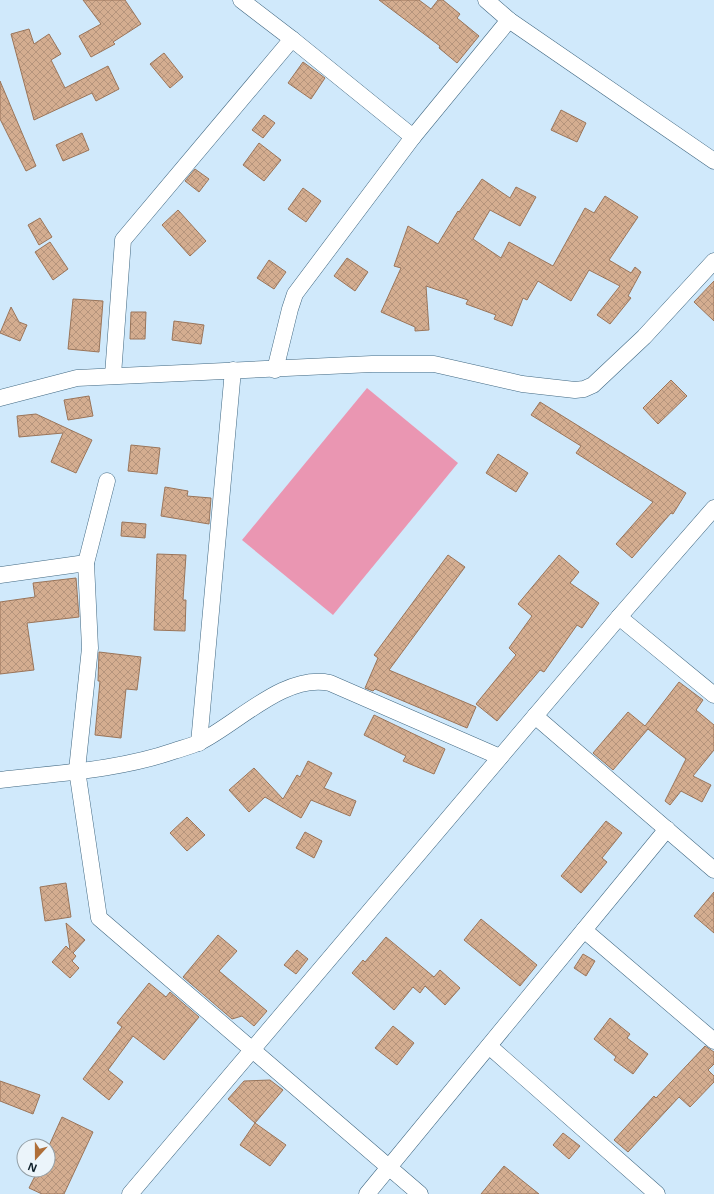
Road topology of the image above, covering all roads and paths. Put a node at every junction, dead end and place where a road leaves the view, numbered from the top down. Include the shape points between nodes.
1 (241, 0) edge
2 (486, 0) edge
3 (509, 20) junction
4 (292, 39) junction
5 (413, 137) junction
6 (714, 161) edge
7 (714, 261) edge
8 (233, 370) junction
9 (275, 370) junction
10 (113, 375) junction
11 (0, 398) edge
12 (107, 481) dead end
13 (714, 508) edge
14 (86, 563) junction
15 (0, 575) edge
16 (619, 617) junction
17 (714, 695) edge
18 (535, 716) junction
19 (199, 743) junction
20 (500, 757) junction
21 (77, 770) junction
22 (0, 780) edge
23 (667, 829) junction
24 (714, 870) edge
25 (584, 930) junction
26 (714, 1041) edge
27 (489, 1046) junction
28 (252, 1050) junction
29 (389, 1167) junction
30 (130, 1194) edge
31 (368, 1194) edge
32 (420, 1194) edge
33 (657, 1194) edge

1 - 4 street
2 - 3 street
3 - 5 street
3 - 6 street
4 - 5 street
4 - 10 street via 123,240
5 - 9 street via 296,294
7 - 9 street via 644,337 593,385 584,389 522,384 434,364 372,364
8 - 9 street
8 - 10 street
8 - 19 street
10 - 11 street via 77,378
12 - 14 street
13 - 16 street
14 - 15 street
14 - 21 street via 90,648
16 - 17 street
16 - 18 street
18 - 20 street
18 - 23 street
19 - 20 street via 270,697 295,686 318,680
19 - 21 street via 156,757
20 - 28 street
21 - 22 street
21 - 28 street via 99,918
23 - 24 street
23 - 25 street
25 - 26 street
25 - 27 street
27 - 29 street
27 - 33 street
28 - 29 street
28 - 30 street
29 - 31 street
29 - 32 street

